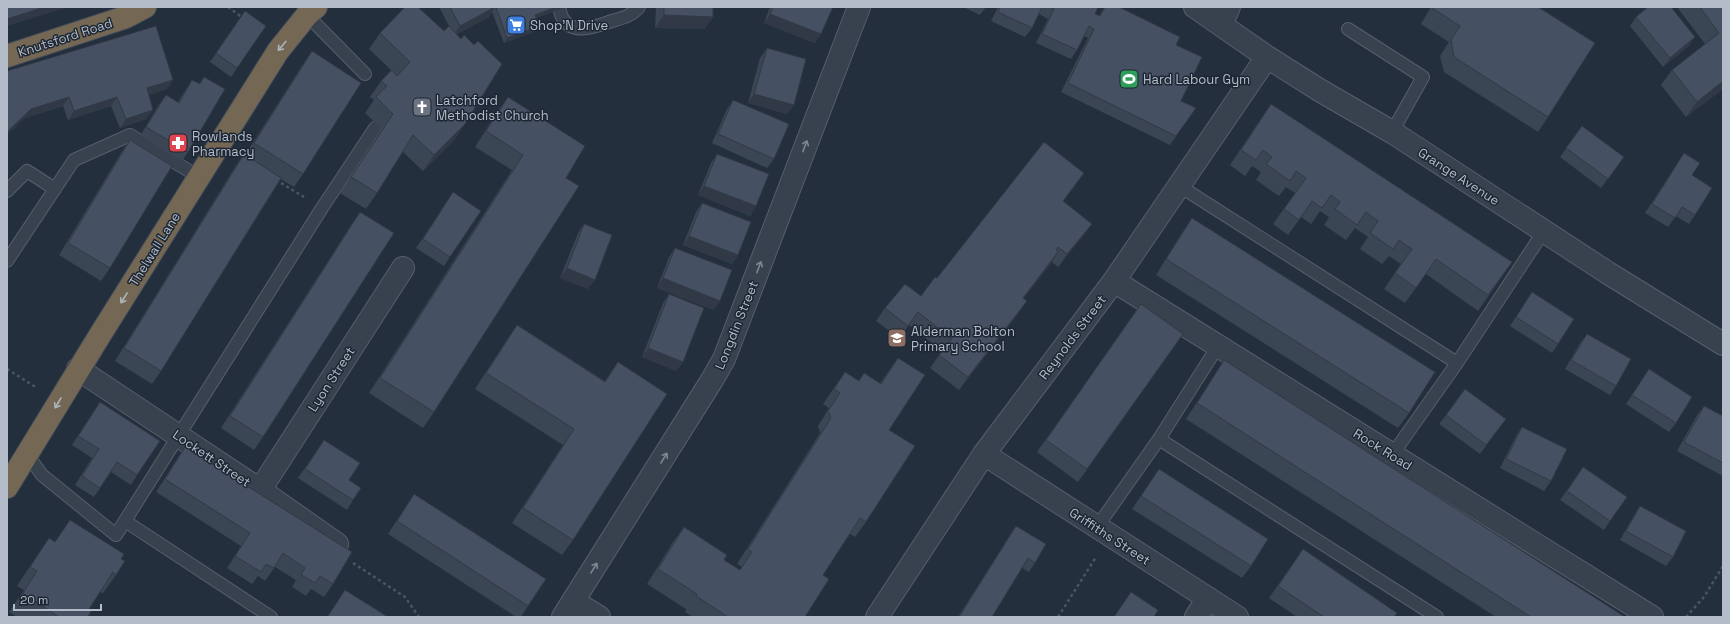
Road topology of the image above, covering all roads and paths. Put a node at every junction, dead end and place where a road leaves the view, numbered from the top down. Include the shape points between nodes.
1 (145, 7) edge
2 (228, 7) edge
3 (559, 7) edge
4 (639, 7) edge
5 (859, 7) edge
6 (1195, 7) edge
7 (312, 11) edge
8 (1225, 16) edge
9 (248, 21) edge
10 (1348, 29) dead end
11 (7, 56) edge
12 (1267, 57) junction
13 (366, 74) dead end
14 (374, 128) dead end
15 (1392, 132) junction
16 (199, 177) junction
17 (275, 179) edge
18 (1178, 186) junction
19 (55, 189) junction
20 (7, 191) edge
21 (322, 208) junction
22 (1544, 231) junction
23 (7, 261) edge
24 (403, 268) dead end
25 (1114, 281) junction
26 (1723, 344) edge
27 (1218, 346) junction
28 (1457, 363) junction
29 (7, 369) edge
30 (78, 369) junction
31 (39, 389) dead end
32 (179, 436) junction
33 (1159, 439) junction
34 (27, 454) junction
35 (984, 454) junction
36 (1392, 455) junction
37 (7, 487) edge
38 (260, 490) junction
39 (126, 521) junction
40 (1103, 532) junction
41 (345, 550) joint
42 (1723, 566) edge
43 (1208, 598) junction
44 (568, 609) edge
45 (271, 617) edge
46 (419, 617) edge
47 (599, 617) edge
48 (877, 617) edge
49 (1058, 617) edge
50 (1196, 617) edge
51 (1237, 617) edge
52 (1437, 617) edge
53 (1652, 617) edge
54 (1686, 617) edge

1 - 11 highway, Knutsford Road via 126,17
2 - 9 path
3 - 4 lane via 562,19 580,29 631,15
44 -> 5 street, Longdin Street via 724,359
6 - 8 street, Grange Avenue
7 - 13 lane
7 -> 16 highway, Thelwall Lane via 278,51
8 - 12 street, Grange Avenue
10 - 15 lane via 1423,77
12 - 15 street, Grange Avenue
12 - 18 street, Reynolds Street
14 - 21 lane
15 - 22 street, Grange Avenue
16 - 19 lane via 130,135 74,160
16 -> 30 highway, Thelwall Lane
17 - 21 path
18 - 25 street, Reynolds Street
18 - 28 lane
19 - 20 lane via 27,171
19 - 23 lane
21 - 32 lane
22 - 26 street, Grange Avenue
22 - 28 lane
24 - 38 street, Lyon Street
25 - 27 street, Rock Road
25 - 35 street, Reynolds Street
27 - 33 lane
27 - 36 street, Rock Road
28 - 36 lane
29 - 31 path
30 - 32 street, Lockett Street
30 -> 34 highway, Thelwall Lane
32 - 38 street, Lockett Street
32 - 39 lane
33 - 40 lane
33 - 52 lane
34 - 37 highway, Thelwall Lane
34 - 39 lane via 42,475 116,535
35 - 40 street, Griffiths Street
35 - 48 street, Reynolds Street
36 - 53 street, Rock Road
38 - 41 street, Lockett Street
39 - 45 lane
40 - 43 street, Griffiths Street
40 - 49 path
41 - 46 path via 350,562 405,597
42 - 54 path via 1704,597
43 - 50 street
43 - 51 street, Griffiths Street
44 - 47 street

